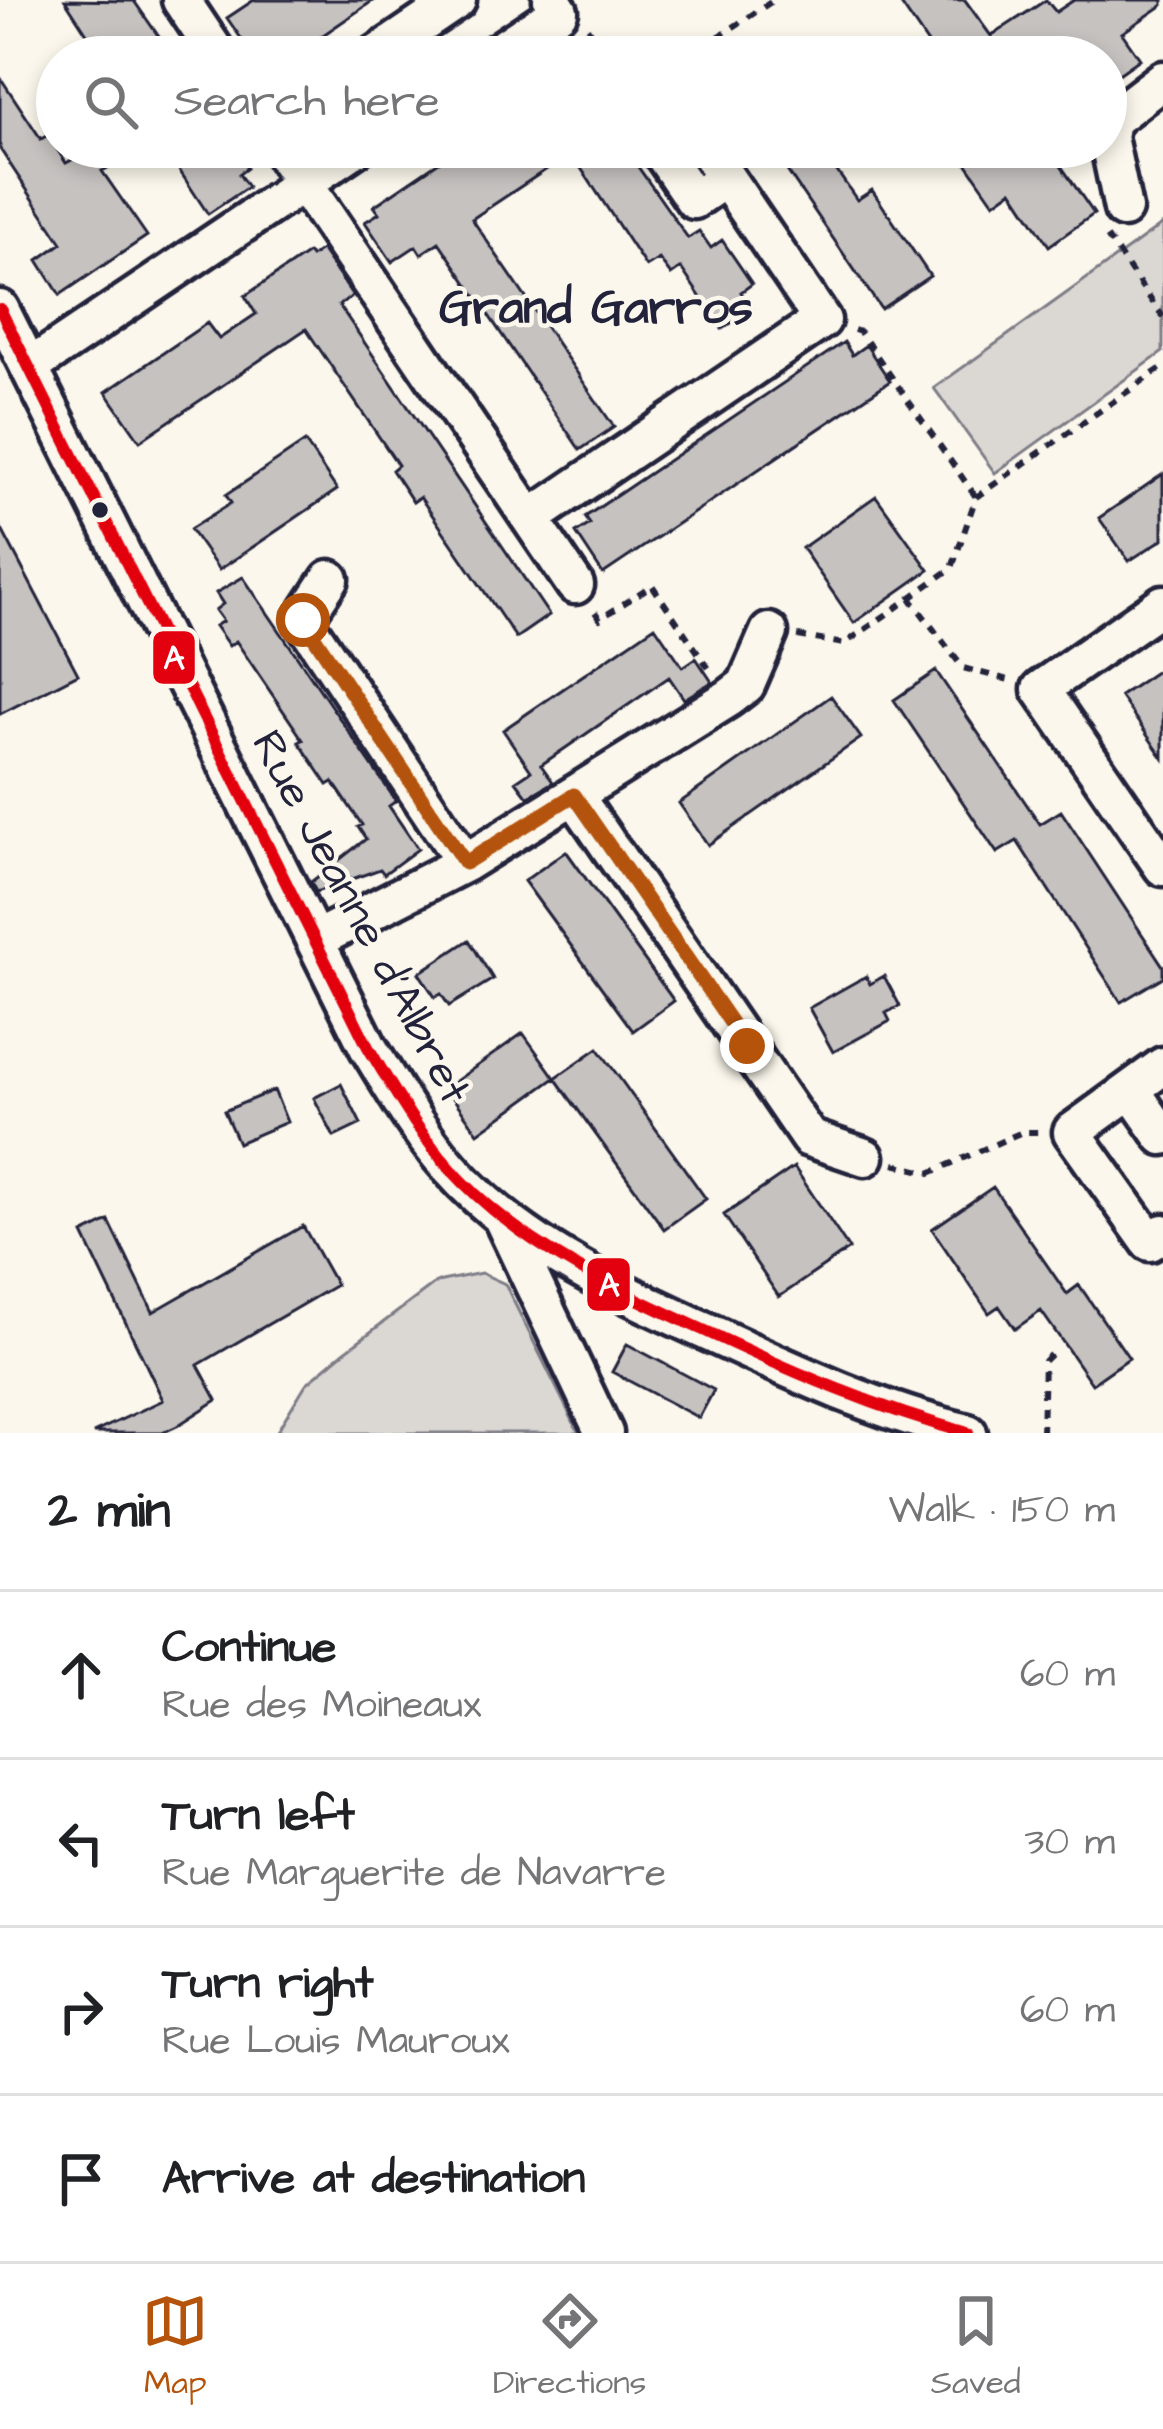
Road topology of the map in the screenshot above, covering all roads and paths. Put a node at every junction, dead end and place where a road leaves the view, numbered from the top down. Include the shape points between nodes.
1 (181, 0) edge
2 (457, 0) edge
3 (552, 0) edge
4 (774, 0) edge
5 (205, 36) edge
6 (404, 36) edge
7 (522, 36) edge
8 (720, 36) edge
9 (1163, 80) edge
10 (1127, 108) edge
11 (294, 168) edge
12 (326, 168) edge
13 (672, 168) edge
14 (719, 168) edge
15 (1115, 168) edge
16 (726, 178) junction
17 (304, 183) junction
18 (1124, 209) joint
19 (0, 308) edge
20 (1163, 317) edge
21 (822, 320) junction
22 (29, 367) junction
23 (1163, 367) edge
24 (976, 496) junction
25 (531, 518) junction
26 (330, 579) dead end
27 (575, 585) joint
28 (910, 598) junction
29 (1163, 604) edge
30 (770, 632) joint
31 (1041, 689) junction
32 (729, 698) junction
33 (574, 795) junction
34 (465, 863) junction
35 (1163, 867) edge
36 (315, 940) junction
37 (1163, 1066) edge
38 (1130, 1090) junction
39 (1072, 1132) junction
40 (1163, 1136) edge
41 (866, 1157) joint
42 (501, 1217) junction
43 (1163, 1233) edge
44 (1052, 1353) dead end
45 (604, 1433) edge
46 (968, 1433) edge
47 (1042, 1433) edge

1 - 5 street
2 - 6 street
3 - 7 street via 559,11
4 - 8 path
9 - 10 street
11 - 17 street
12 - 17 street
13 - 16 street via 694,200
14 - 16 street
15 - 18 street
16 - 21 street
17 - 22 street
17 - 25 street
18 - 20 path via 1106,238
19 - 22 street, Rue Jeanne d'Albret
21 - 24 path via 860,332
21 - 25 street
22 - 36 street, Rue Jeanne d'Albret
23 - 24 path
24 - 28 path via 952,568
25 - 27 street
26 - 34 street via 303,620
27 - 32 path via 600,620 652,585
28 - 30 path via 844,644
28 - 31 path via 963,668
29 - 31 street
30 - 32 street via 746,685
31 - 35 street
32 - 33 street
33 - 34 street
33 - 41 street via 809,1138
34 - 36 street
36 - 42 street, Rue Jeanne d'Albret via 413,1122
37 - 38 street
38 - 39 street
38 - 40 street
39 - 41 path via 1022,1132 930,1173
39 - 43 street via 1150,1242
42 - 45 street
42 - 46 street, Rue Jeanne d'Albret via 616,1290 811,1380
44 - 47 path via 1044,1361

